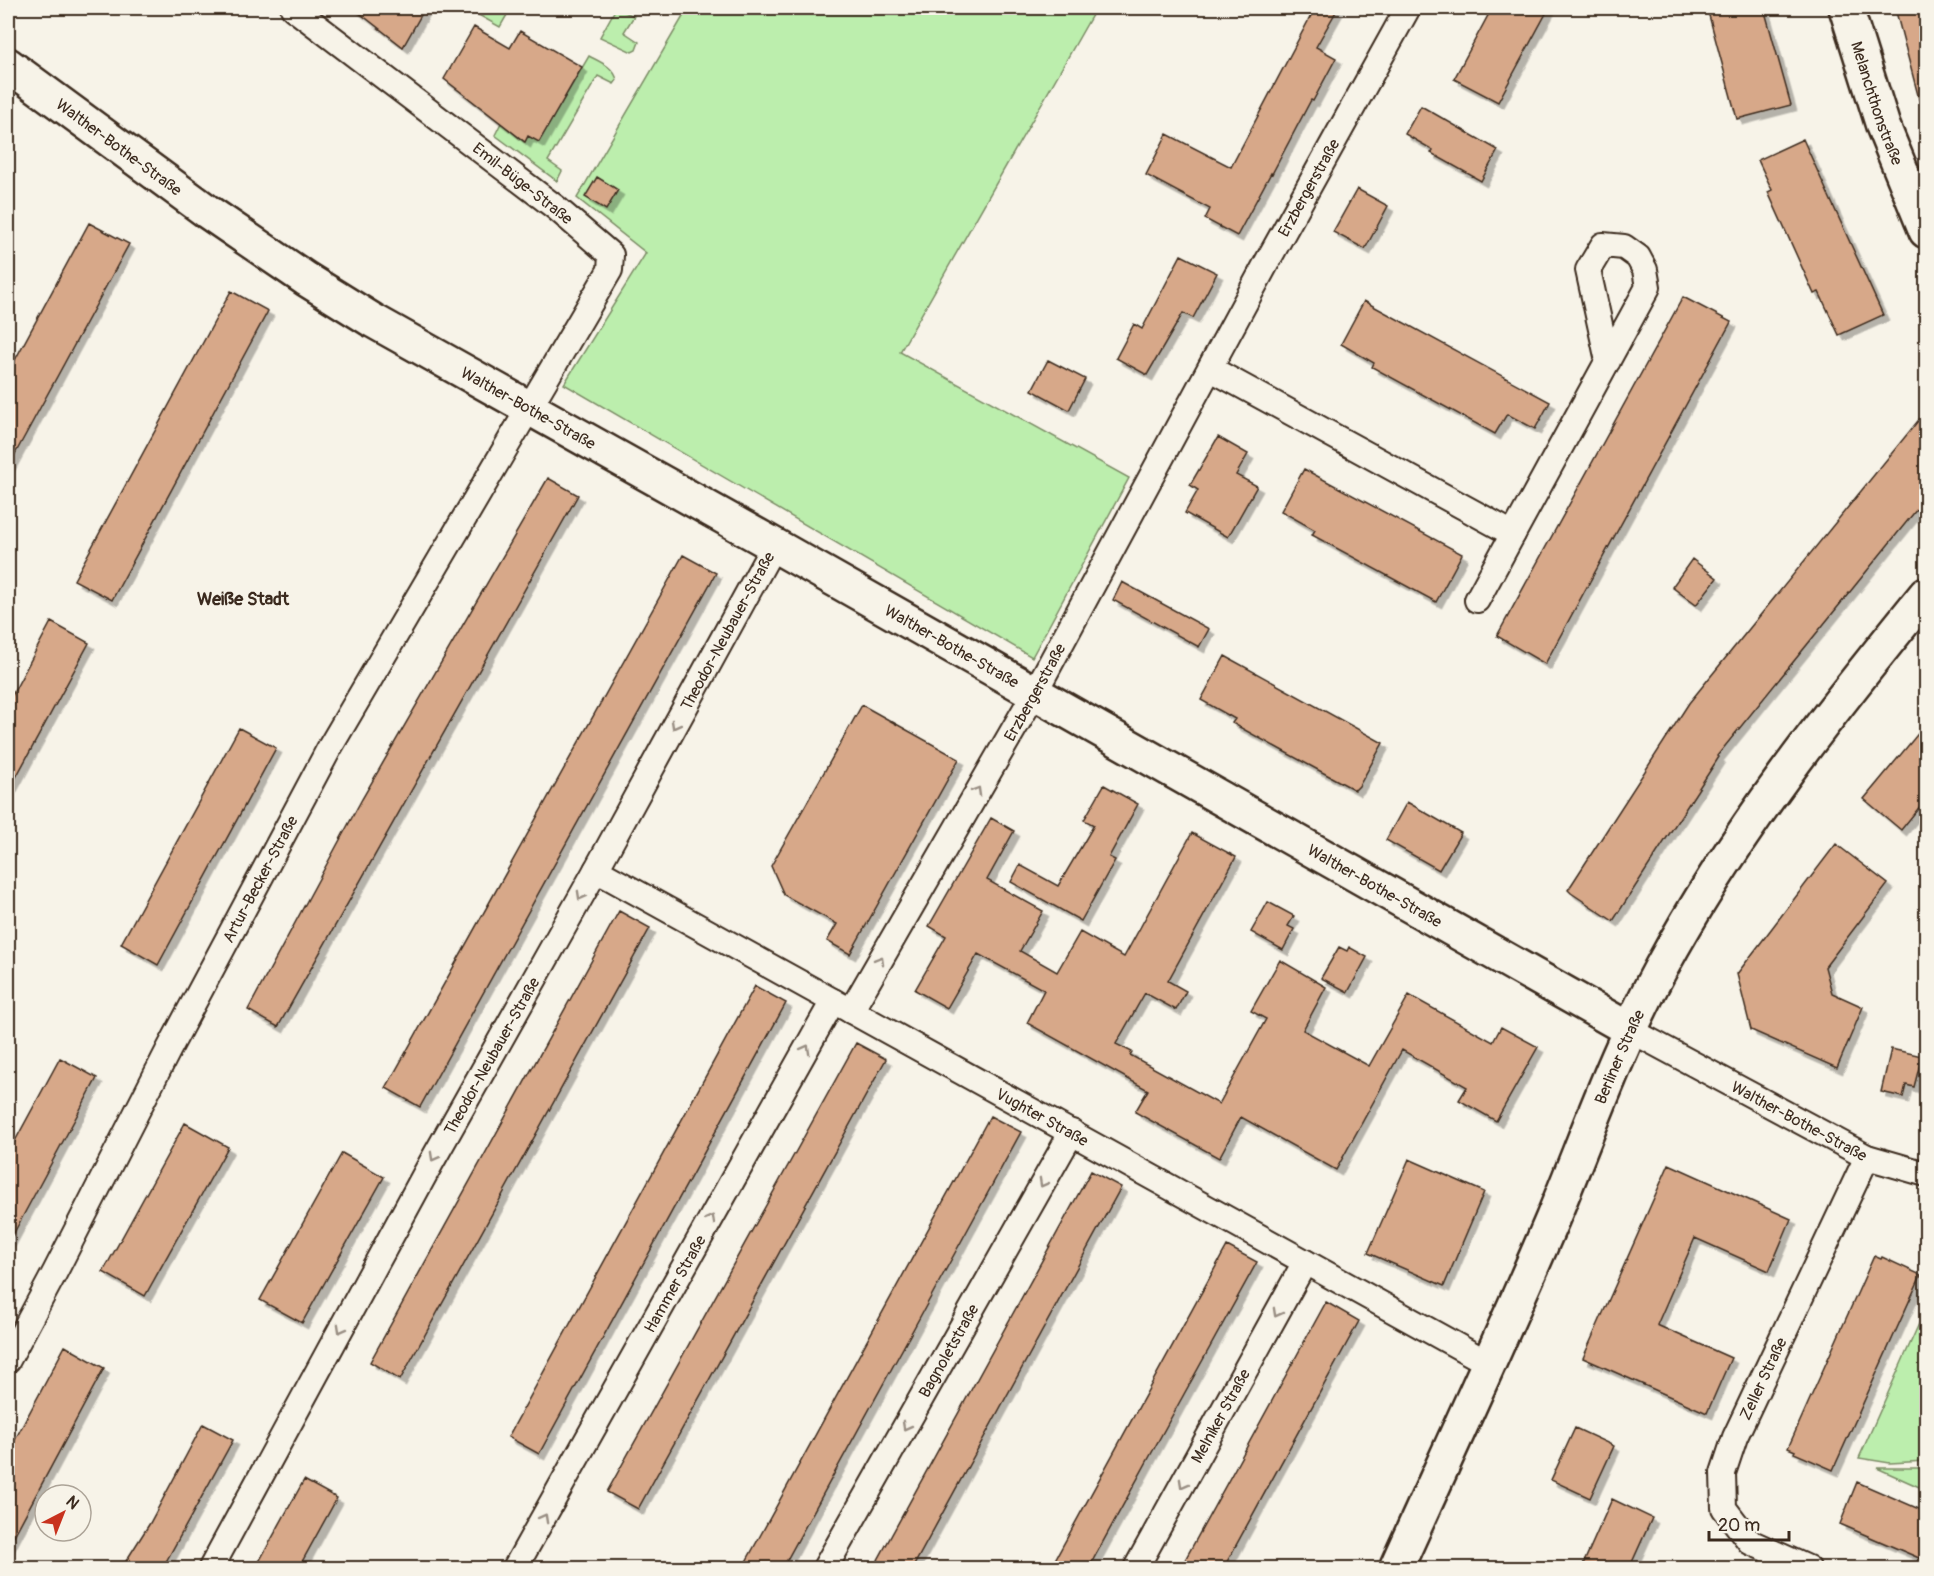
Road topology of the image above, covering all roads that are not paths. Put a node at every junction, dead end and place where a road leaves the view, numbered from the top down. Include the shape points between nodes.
1 (293, 8) edge
2 (1408, 8) edge
3 (1846, 8) edge
4 (8, 65) edge
5 (1926, 231) edge
6 (1608, 361) dead end
7 (1211, 369) junction
8 (528, 409) junction
9 (1513, 534) junction
10 (774, 545) junction
11 (1926, 594) edge
12 (1477, 600) dead end
13 (1034, 693) junction
14 (597, 870) junction
15 (842, 1006) junction
16 (1632, 1031) junction
17 (1072, 1132) junction
18 (1867, 1157) junction
19 (1926, 1174) edge
20 (1305, 1262) junction
21 (8, 1360) edge
22 (1488, 1363) junction
23 (211, 1569) edge
24 (515, 1569) edge
25 (825, 1569) edge
26 (1136, 1569) edge
27 (1396, 1569) edge
28 (1808, 1569) edge

1 - 8 street, Emil-Büge-Straße via 555,207 611,255 610,270
2 - 7 street, Erzbergerstraße
3 - 5 street, Melanchthonstraße via 1883,126
4 - 8 street, Walther-Bothe-Straße via 306,279
6 - 9 street
7 - 9 street
7 - 13 street, Erzbergerstraße
8 - 10 street, Walther-Bothe-Straße
8 - 21 street, Artur-Becker-Straße via 330,747
9 - 12 street
10 - 13 street, Walther-Bothe-Straße
10 -> 14 street, Theodor-Neubauer-Straße
11 - 16 street, Berliner Straße via 1763,802 1711,881 1660,970
15 -> 13 street, Erzbergerstraße
13 - 16 street, Walther-Bothe-Straße
14 - 15 street, Vughter Straße
14 -> 23 street, Theodor-Neubauer-Straße via 431,1163
15 - 17 street, Vughter Straße
24 -> 15 street, Hammer Straße
16 - 18 street, Walther-Bothe-Straße
16 - 22 street, Berliner Straße
17 - 20 street, Vughter Straße
17 -> 25 street, Bagnoletstraße
18 - 19 street, Walther-Bothe-Straße
18 - 28 street, Zeller Straße via 1735,1437 1723,1473 1724,1508 1750,1542
20 - 22 street, Vughter Straße
20 -> 26 street, Melniker Straße
22 - 27 street, Berliner Straße

